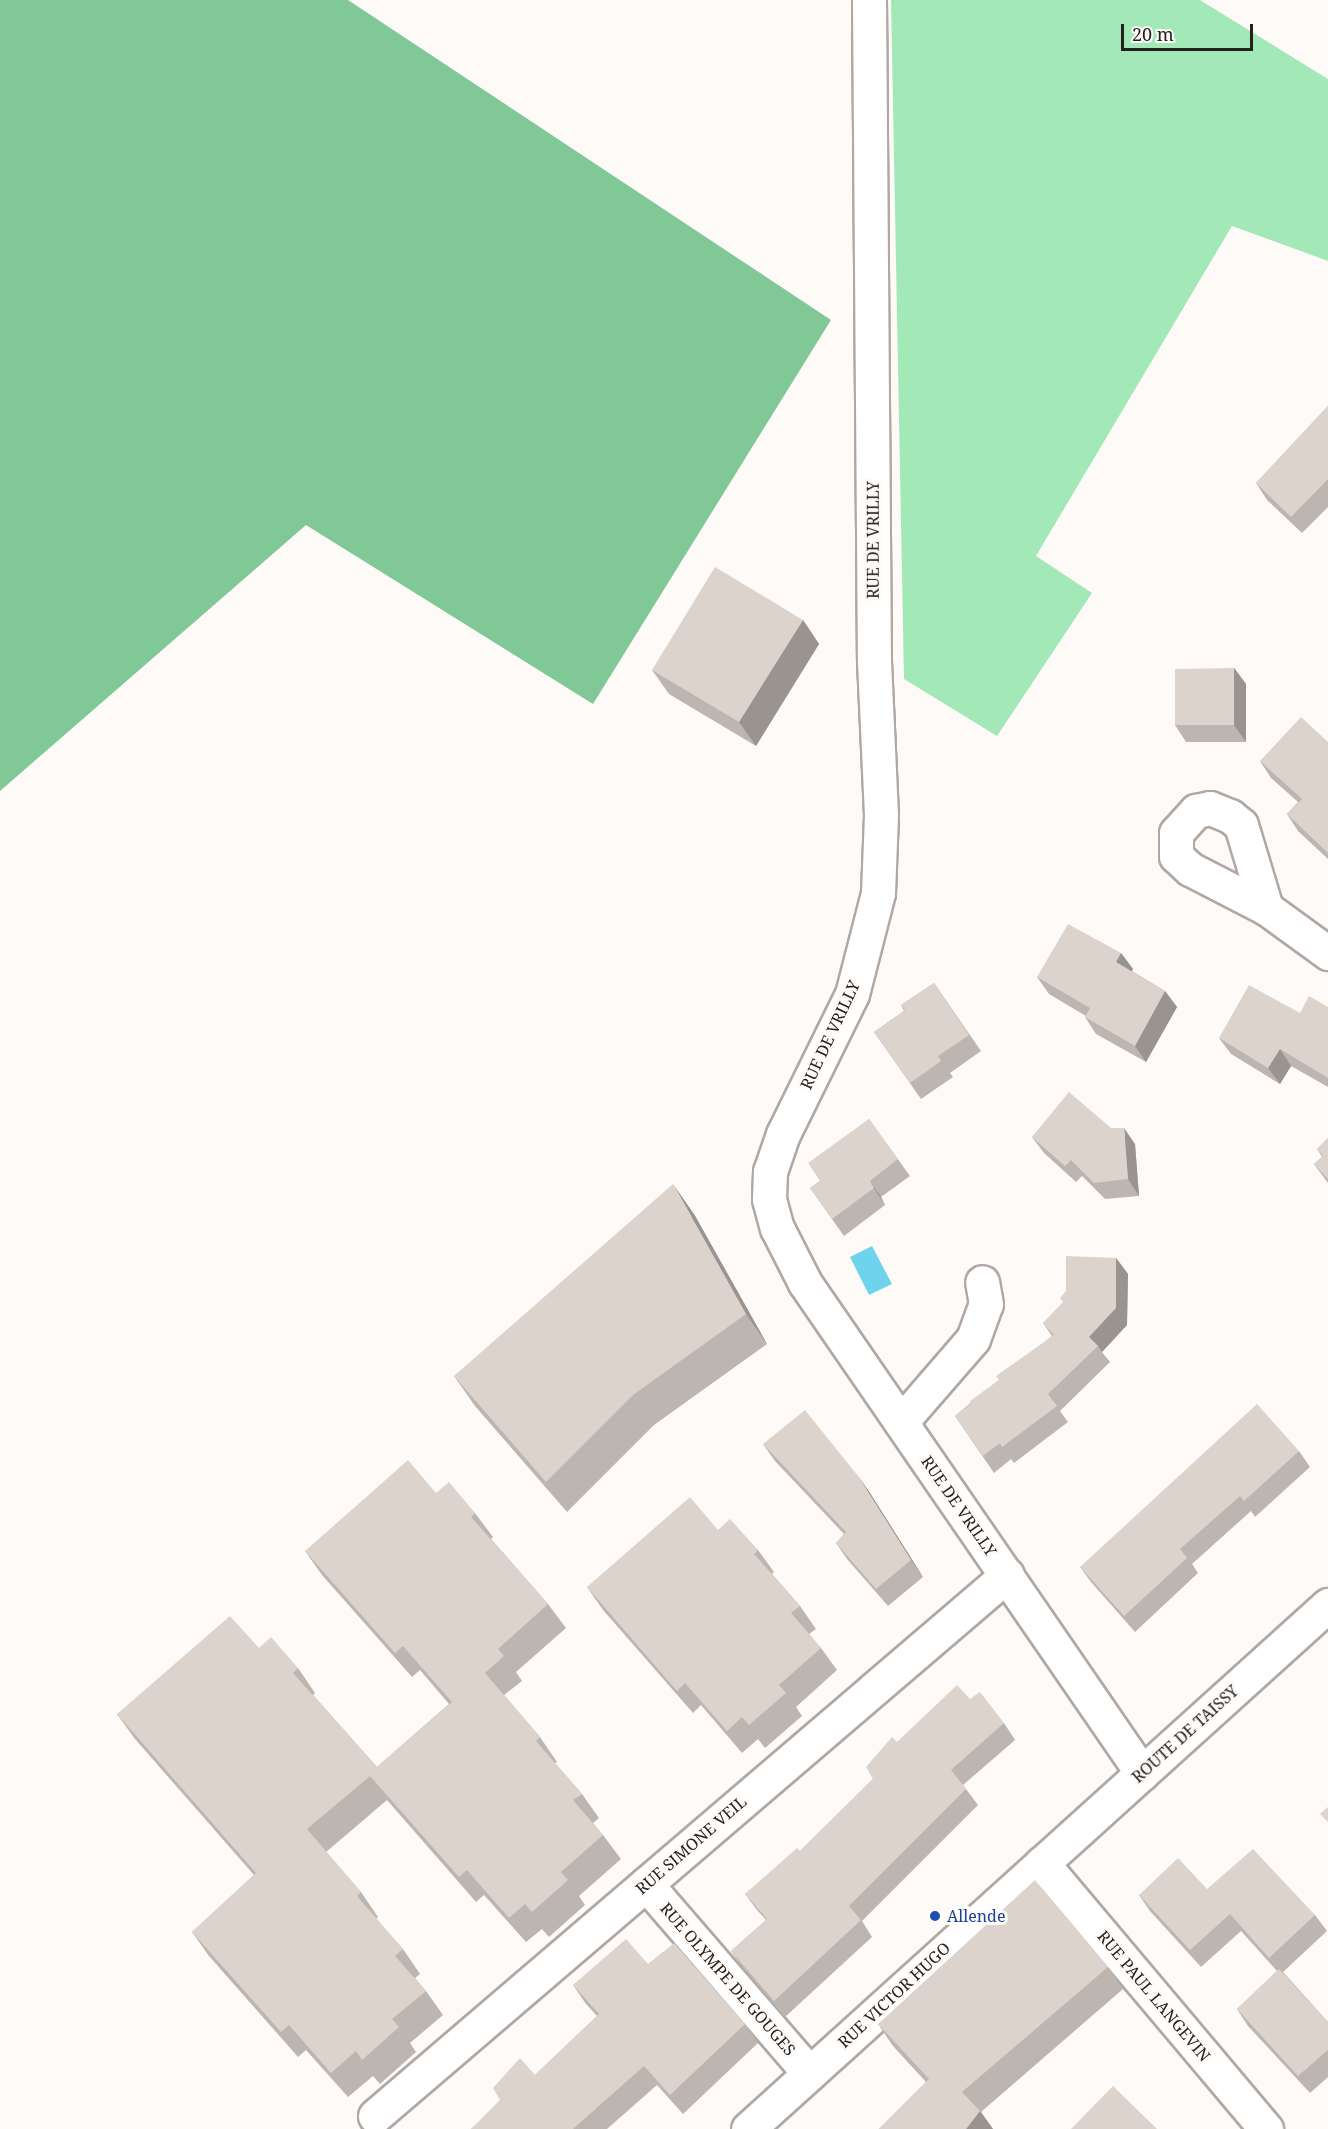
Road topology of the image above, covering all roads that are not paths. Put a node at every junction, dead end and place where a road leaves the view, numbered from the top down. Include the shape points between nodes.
1 (868, 0) edge
2 (1266, 908) dead end
3 (1328, 953) edge
4 (982, 1282) dead end
5 (901, 1422) junction
6 (1007, 1575) junction
7 (1328, 1605) edge
8 (1142, 1773) junction
9 (1042, 1863) junction
10 (646, 1884) junction
11 (809, 2073) junction
12 (375, 2116) dead end
13 (748, 2129) edge
14 (1266, 2129) edge

1 - 5 street, RUE DE VRILLY via 874,661 881,815 878,892 852,994 783,1134 770,1171 769,1199 777,1228 805,1282
2 - 3 street
4 - 5 street via 986,1304 973,1339
5 - 6 street, RUE DE VRILLY
6 - 8 street, RUE DE VRILLY
6 - 10 street, RUE SIMONE VEIL
7 - 8 street, ROUTE DE TAISSY
8 - 9 street, ROUTE DE TAISSY
9 - 11 street, RUE VICTOR HUGO
9 - 14 street, RUE PAUL LANGEVIN
10 - 11 street, RUE OLYMPE DE GOUGES
10 - 12 street, RUE SIMONE VEIL
11 - 13 street, RUE VICTOR HUGO

